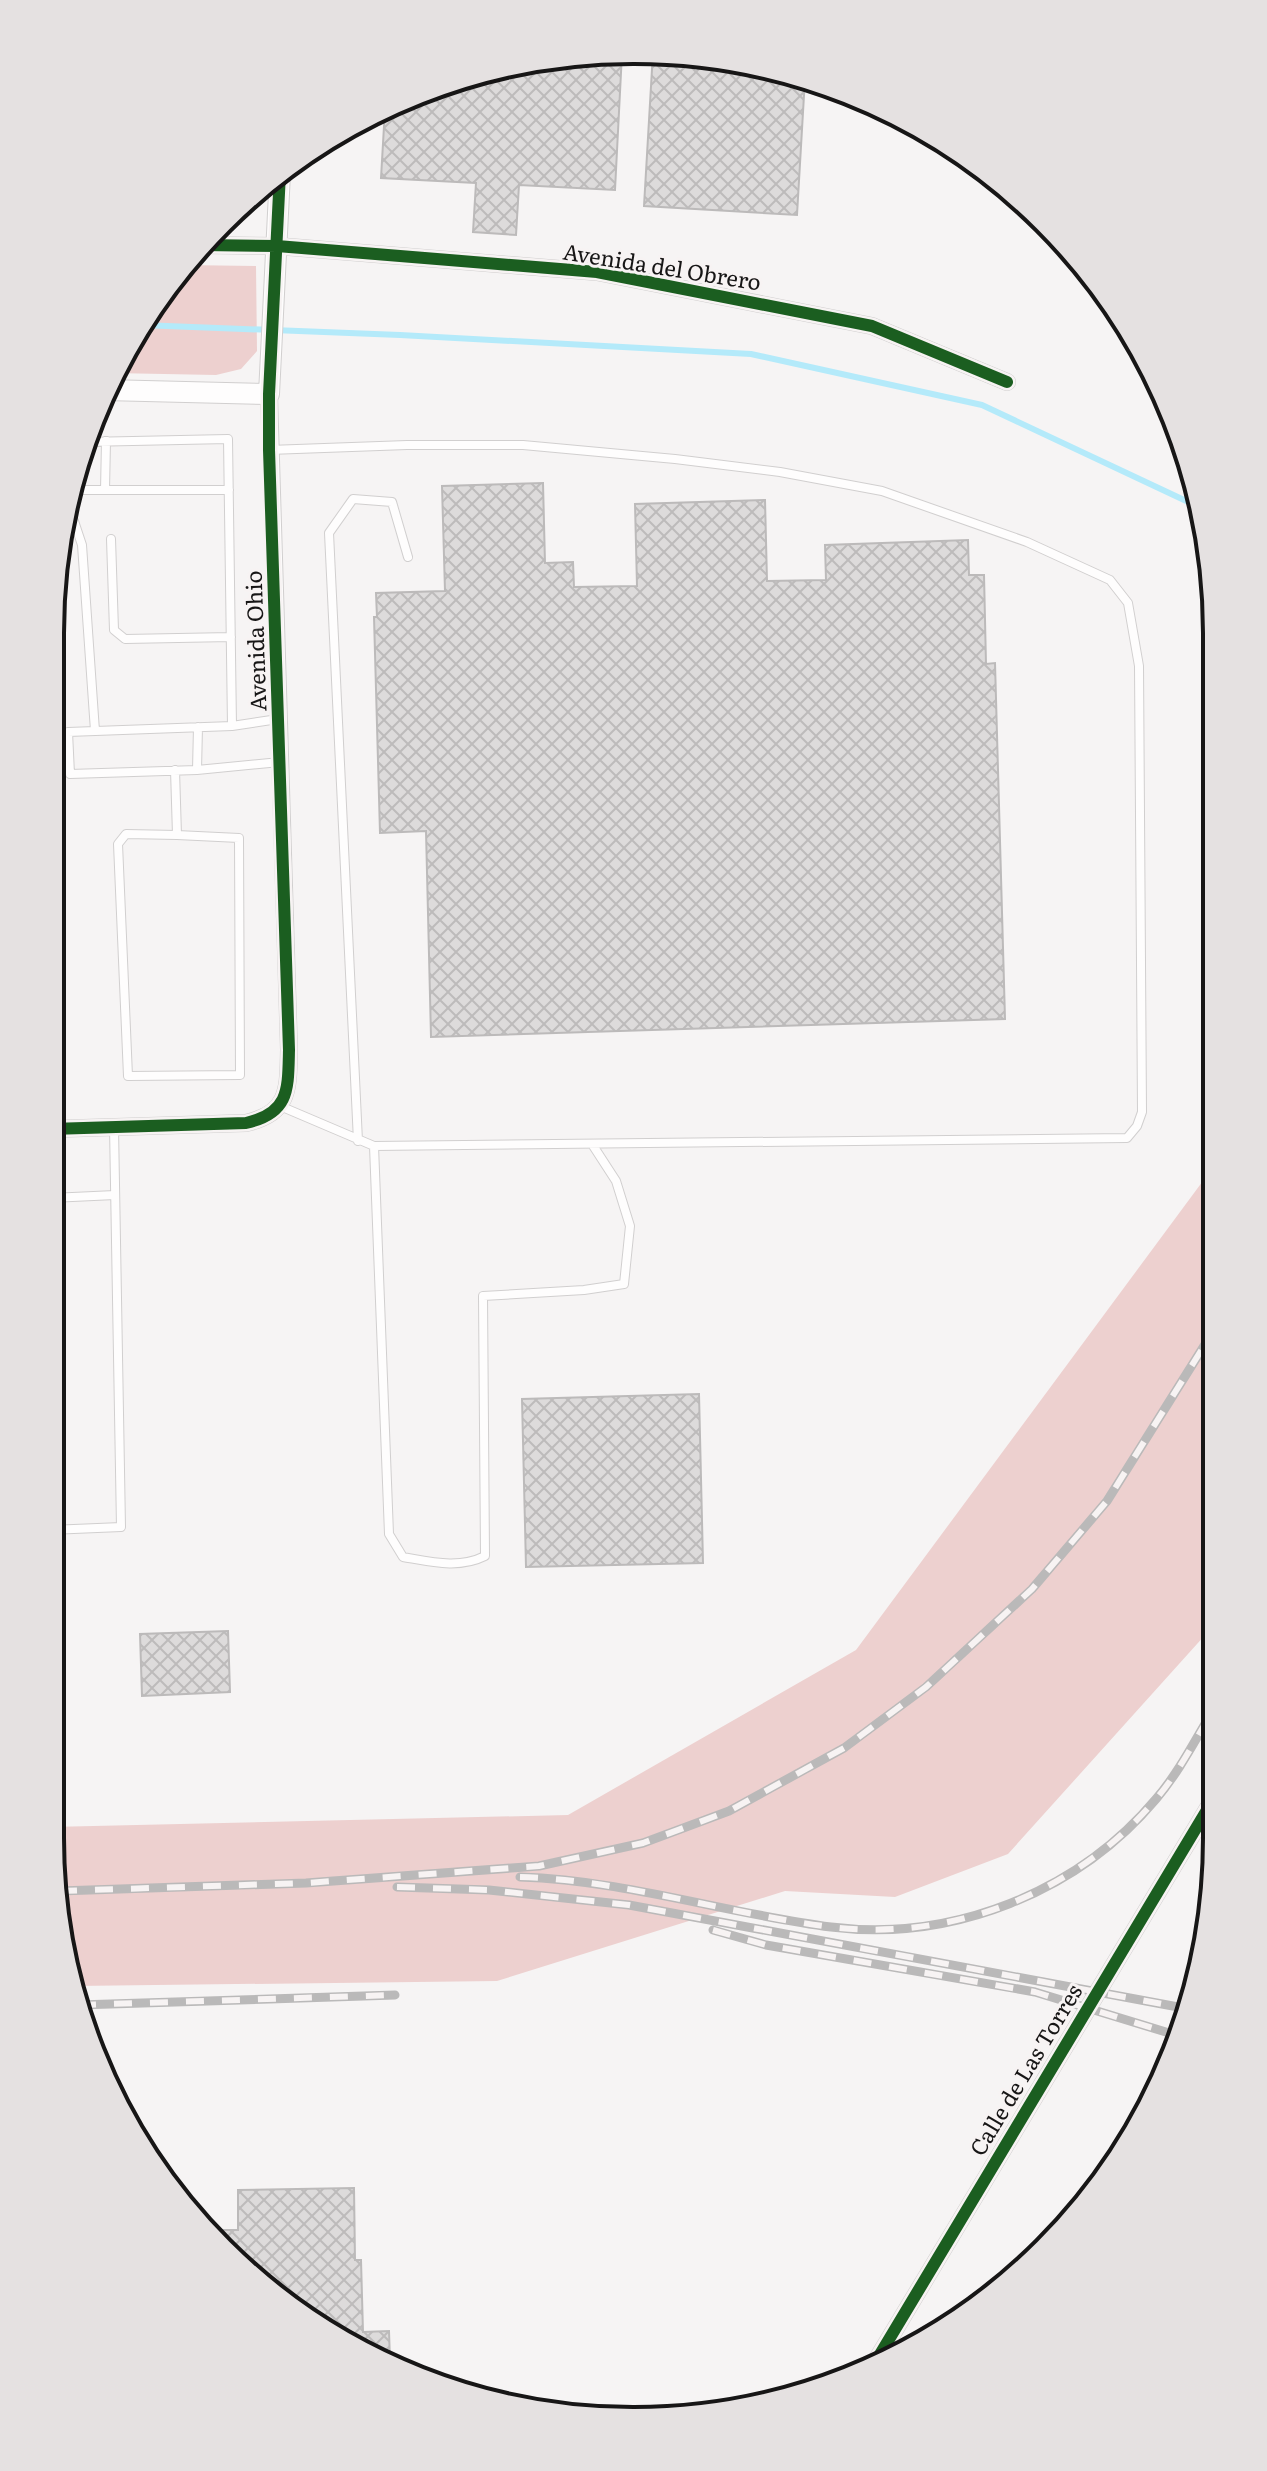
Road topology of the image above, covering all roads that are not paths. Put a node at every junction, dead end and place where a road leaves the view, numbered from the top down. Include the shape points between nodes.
1 (279, 188) edge
2 (217, 245) edge
3 (277, 246) junction
4 (272, 358) junction
5 (1007, 382) dead end
6 (119, 390) edge
7 (213, 393) junction
8 (269, 394) junction
9 (97, 441) edge
10 (106, 441) junction
11 (269, 450) junction
12 (82, 490) edge
13 (105, 490) junction
14 (229, 490) junction
15 (75, 523) edge
16 (111, 539) dead end
17 (408, 557) dead end
18 (231, 637) junction
19 (278, 719) junction
20 (232, 726) junction
21 (198, 727) junction
22 (95, 731) junction
23 (280, 762) junction
24 (175, 770) junction
25 (197, 770) junction
26 (177, 835) junction
27 (280, 1106) junction
28 (114, 1127) junction
29 (64, 1129) edge
30 (358, 1141) junction
31 (592, 1144) junction
32 (374, 1146) junction
33 (115, 1195) junction
34 (64, 1197) edge
35 (64, 1529) edge
36 (1203, 1817) edge
37 (883, 2349) edge

1 - 3 street, Avenida Ohio
2 - 3 street, Avenida del Obrero
3 - 4 street, Avenida Ohio
3 - 5 street, Avenida del Obrero via 612,275 872,326
4 - 7 street
4 - 8 street, Avenida Ohio
6 - 7 street
7 - 8 street
8 - 11 street, Avenida Ohio
9 - 10 lane
10 - 13 lane
10 - 14 lane via 228,439
11 - 19 street, Avenida Ohio
11 - 31 lane via 523,445 828,480 882,491 1027,542 1110,580 1128,603 1139,666 1142,1112 1127,1138
12 - 13 lane
13 - 14 lane
14 - 18 lane
15 - 22 lane via 82,545
16 - 18 lane via 114,630 125,639
17 - 30 lane via 392,502 353,499 329,533
18 - 20 lane
19 - 20 lane
19 - 23 street, Avenida Ohio
20 - 21 lane
21 - 22 lane
21 - 25 lane
22 - 24 lane via 68,732 70,774
23 - 25 lane
23 - 27 street, Avenida Ohio via 289,1050
24 - 25 lane
24 - 26 lane
26 - 26 lane via 239,838 240,1075 128,1076 118,844 126,834
27 - 28 street via 246,1123
27 - 30 lane
28 - 29 street
28 - 33 lane
30 - 32 lane
31 - 32 lane
31 - 32 lane via 616,1181 630,1226 624,1284 483,1296 485,1556 469,1564 403,1557 389,1534
33 - 34 lane
33 - 35 lane via 121,1527
36 - 37 street, Calle de Las Torres

